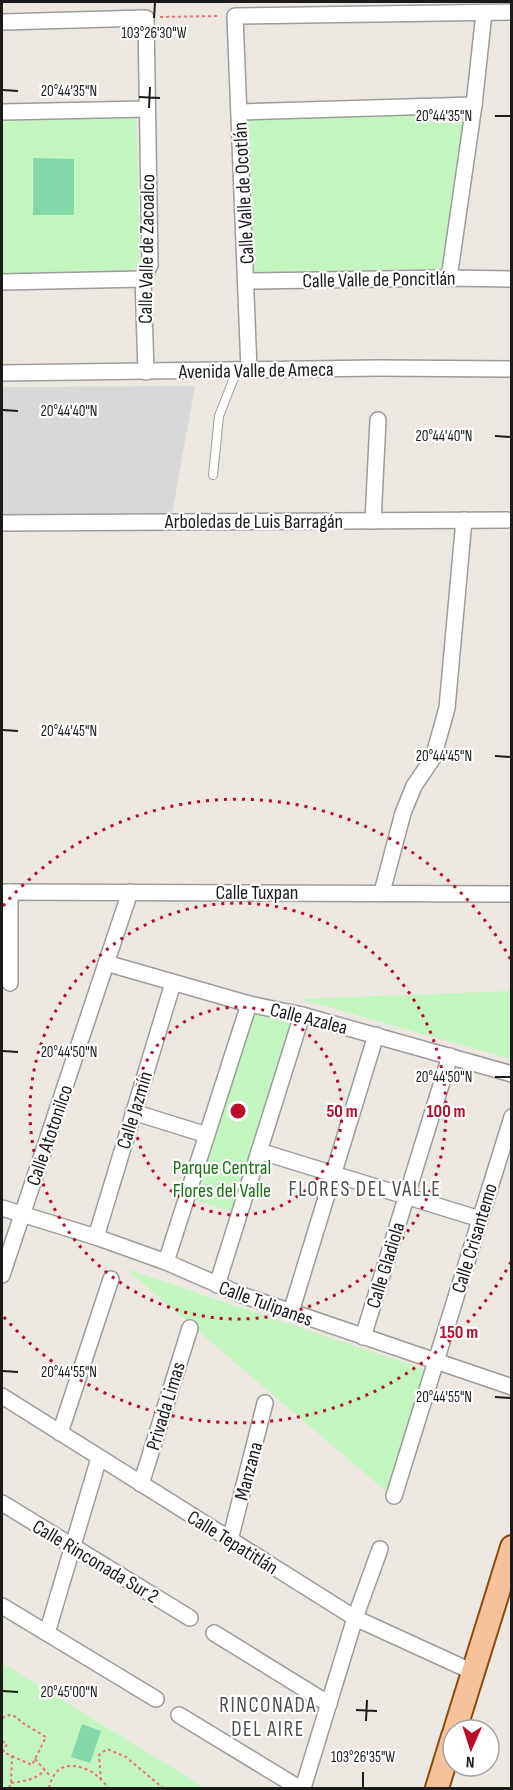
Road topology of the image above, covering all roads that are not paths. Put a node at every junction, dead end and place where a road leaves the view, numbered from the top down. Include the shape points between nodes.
1 (512, 12) edge
2 (484, 13) junction
3 (2, 22) edge
4 (474, 105) junction
5 (146, 109) junction
6 (2, 112) edge
7 (239, 112) junction
8 (449, 278) junction
9 (143, 279) junction
10 (512, 279) edge
11 (247, 281) junction
12 (2, 282) edge
13 (512, 369) edge
14 (243, 370) junction
15 (146, 372) junction
16 (2, 374) edge
17 (378, 420) dead end
18 (213, 475) dead end
19 (464, 520) junction
20 (507, 520) dead end
21 (373, 521) junction
22 (2, 522) edge
23 (6, 892) edge
24 (130, 892) junction
25 (382, 892) junction
26 (512, 894) edge
27 (106, 963) junction
28 (10, 983) dead end
29 (173, 983) junction
30 (249, 1004) junction
31 (302, 1014) junction
32 (376, 1035) junction
33 (450, 1056) junction
34 (512, 1074) edge
35 (133, 1112) junction
36 (512, 1117) edge
37 (207, 1135) junction
38 (259, 1151) junction
39 (333, 1173) junction
40 (406, 1196) junction
41 (2, 1208) edge
42 (22, 1214) junction
43 (480, 1219) junction
44 (96, 1237) junction
45 (166, 1262) junction
46 (2, 1275) edge
47 (111, 1279) dead end
48 (217, 1285) junction
49 (291, 1312) junction
50 (190, 1328) dead end
51 (363, 1337) junction
52 (436, 1362) junction
53 (512, 1387) edge
54 (2, 1396) edge
55 (266, 1403) dead end
56 (60, 1433) junction
57 (99, 1458) junction
58 (141, 1484) junction
59 (394, 1496) dead end
60 (2, 1503) edge
61 (230, 1540) junction
62 (72, 1547) junction
63 (512, 1547) edge
64 (380, 1549) dead end
65 (2, 1606) edge
66 (190, 1618) dead end
67 (356, 1618) junction
68 (47, 1633) junction
69 (214, 1633) dead end
70 (473, 1672) junction
71 (156, 1699) dead end
72 (329, 1704) junction
73 (179, 1714) dead end
74 (459, 1718) edge
75 (301, 1788) edge

1 - 2 street
2 - 4 street
2 - 7 street, Calle Valle de Ocotlán via 235,16
3 - 5 street, Calle Valle de Zacoalco via 146,18
4 - 7 street
4 - 8 street
5 - 6 street
5 - 9 street, Calle Valle de Zacoalco via 150,266
7 - 11 street, Calle Valle de Ocotlán
8 - 10 street, Calle Valle de Poncitlán
8 - 11 street, Calle Valle de Poncitlán
9 - 12 street
9 - 15 street, Calle Valle de Zacoalco
11 - 14 street, Calle Valle de Ocotlán
13 - 14 street, Avenida Valle de Ameca
14 - 15 street, Avenida Valle de Ameca
14 - 18 lane via 219,416
15 - 16 street, Avenida Valle de Ameca
17 - 21 street
19 - 20 street, Arboledas de Luis Barragán
19 - 21 street, Arboledas de Luis Barragán
19 - 25 street via 447,708 433,758 414,786 403,813
21 - 22 street, Arboledas de Luis Barragán
23 - 24 street, Calle Tuxpan
23 - 28 street
24 - 25 street, Calle Tuxpan
24 - 27 street, Calle Atotonilco
25 - 26 street, Calle Tuxpan
27 - 29 street, Calle Azalea
27 - 42 street, Calle Atotonilco
29 - 30 street, Calle Azalea
29 - 35 street, Calle Jazmín
30 - 31 street, Calle Azalea
30 - 37 street
31 - 32 street, Calle Azalea
31 - 38 street
32 - 33 street, Calle Azalea
32 - 39 street
33 - 34 street, Calle Azalea
33 - 40 street, Calle Gladiola
35 - 37 street
35 - 44 street, Calle Jazmín
36 - 43 street, Calle Crisantemo
37 - 45 street
38 - 39 street
38 - 48 street
39 - 40 street
39 - 49 street
40 - 43 street
40 - 51 street, Calle Gladiola
41 - 42 street, Calle Tulipanes
42 - 44 street, Calle Tulipanes
42 - 46 street, Calle Atotonilco
43 - 52 street, Calle Crisantemo
44 - 45 street, Calle Tulipanes
45 - 48 street, Calle Tulipanes
47 - 56 street
48 - 49 street, Calle Tulipanes
49 - 51 street, Calle Tulipanes
50 - 58 street, Privada Limas
51 - 52 street, Calle Tulipanes
52 - 53 street, Calle Tulipanes
52 - 59 street, Calle Crisantemo
54 - 56 street, Calle Tepatitlán
55 - 61 street, Manzana
56 - 57 street, Calle Tepatitlán
57 - 58 street, Calle Tepatitlán
57 - 62 street
58 - 61 street, Calle Tepatitlán
60 - 62 street, Calle Rinconada Sur 2
61 - 67 street, Calle Tepatitlán
62 - 66 street, Calle Rinconada Sur 2
62 - 68 street
63 - 70 main road
64 - 67 street
65 - 68 street
67 - 70 street, Calle Tepatitlán
67 - 72 street
68 - 71 street
69 - 72 street
70 - 74 main road
72 - 75 street
73 - 75 street

